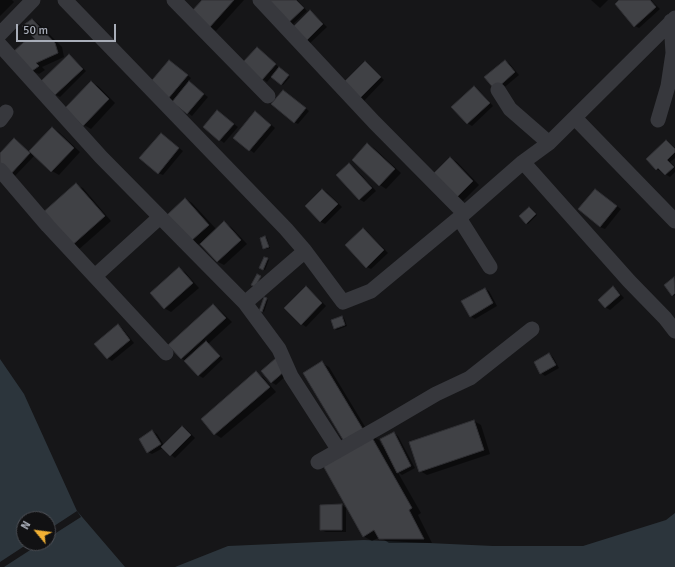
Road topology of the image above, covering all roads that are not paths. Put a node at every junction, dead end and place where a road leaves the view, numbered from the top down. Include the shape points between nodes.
1 (32, 0) edge
2 (65, 0) edge
3 (174, 0) edge
4 (260, 0) edge
5 (673, 19) edge
6 (0, 34) edge
7 (0, 45) edge
8 (498, 90) dead end
9 (268, 96) dead end
10 (575, 118) junction
11 (658, 120) dead end
12 (549, 143) junction
13 (523, 162) junction
14 (0, 170) edge
15 (462, 216) junction
16 (160, 218) junction
17 (675, 221) edge
18 (305, 251) junction
19 (490, 267) dead end
20 (95, 276) junction
21 (244, 303) junction
22 (532, 329) dead end
23 (675, 331) edge
24 (166, 353) dead end
25 (338, 450) junction
26 (318, 462) dead end

1 - 6 street
2 - 18 street
3 - 9 street
4 - 15 street
5 - 10 street
5 - 11 street via 673,53 668,86
7 - 16 street
8 - 12 street via 510,109
10 - 12 street
10 - 17 street
12 - 13 street
13 - 15 street
13 - 23 street
14 - 20 street
15 - 18 street via 371,291 343,302
15 - 19 street
16 - 20 street
16 - 21 street
18 - 21 street
20 - 24 street
21 - 25 street via 279,349 291,376
22 - 25 street via 470,378 436,394
25 - 26 street

